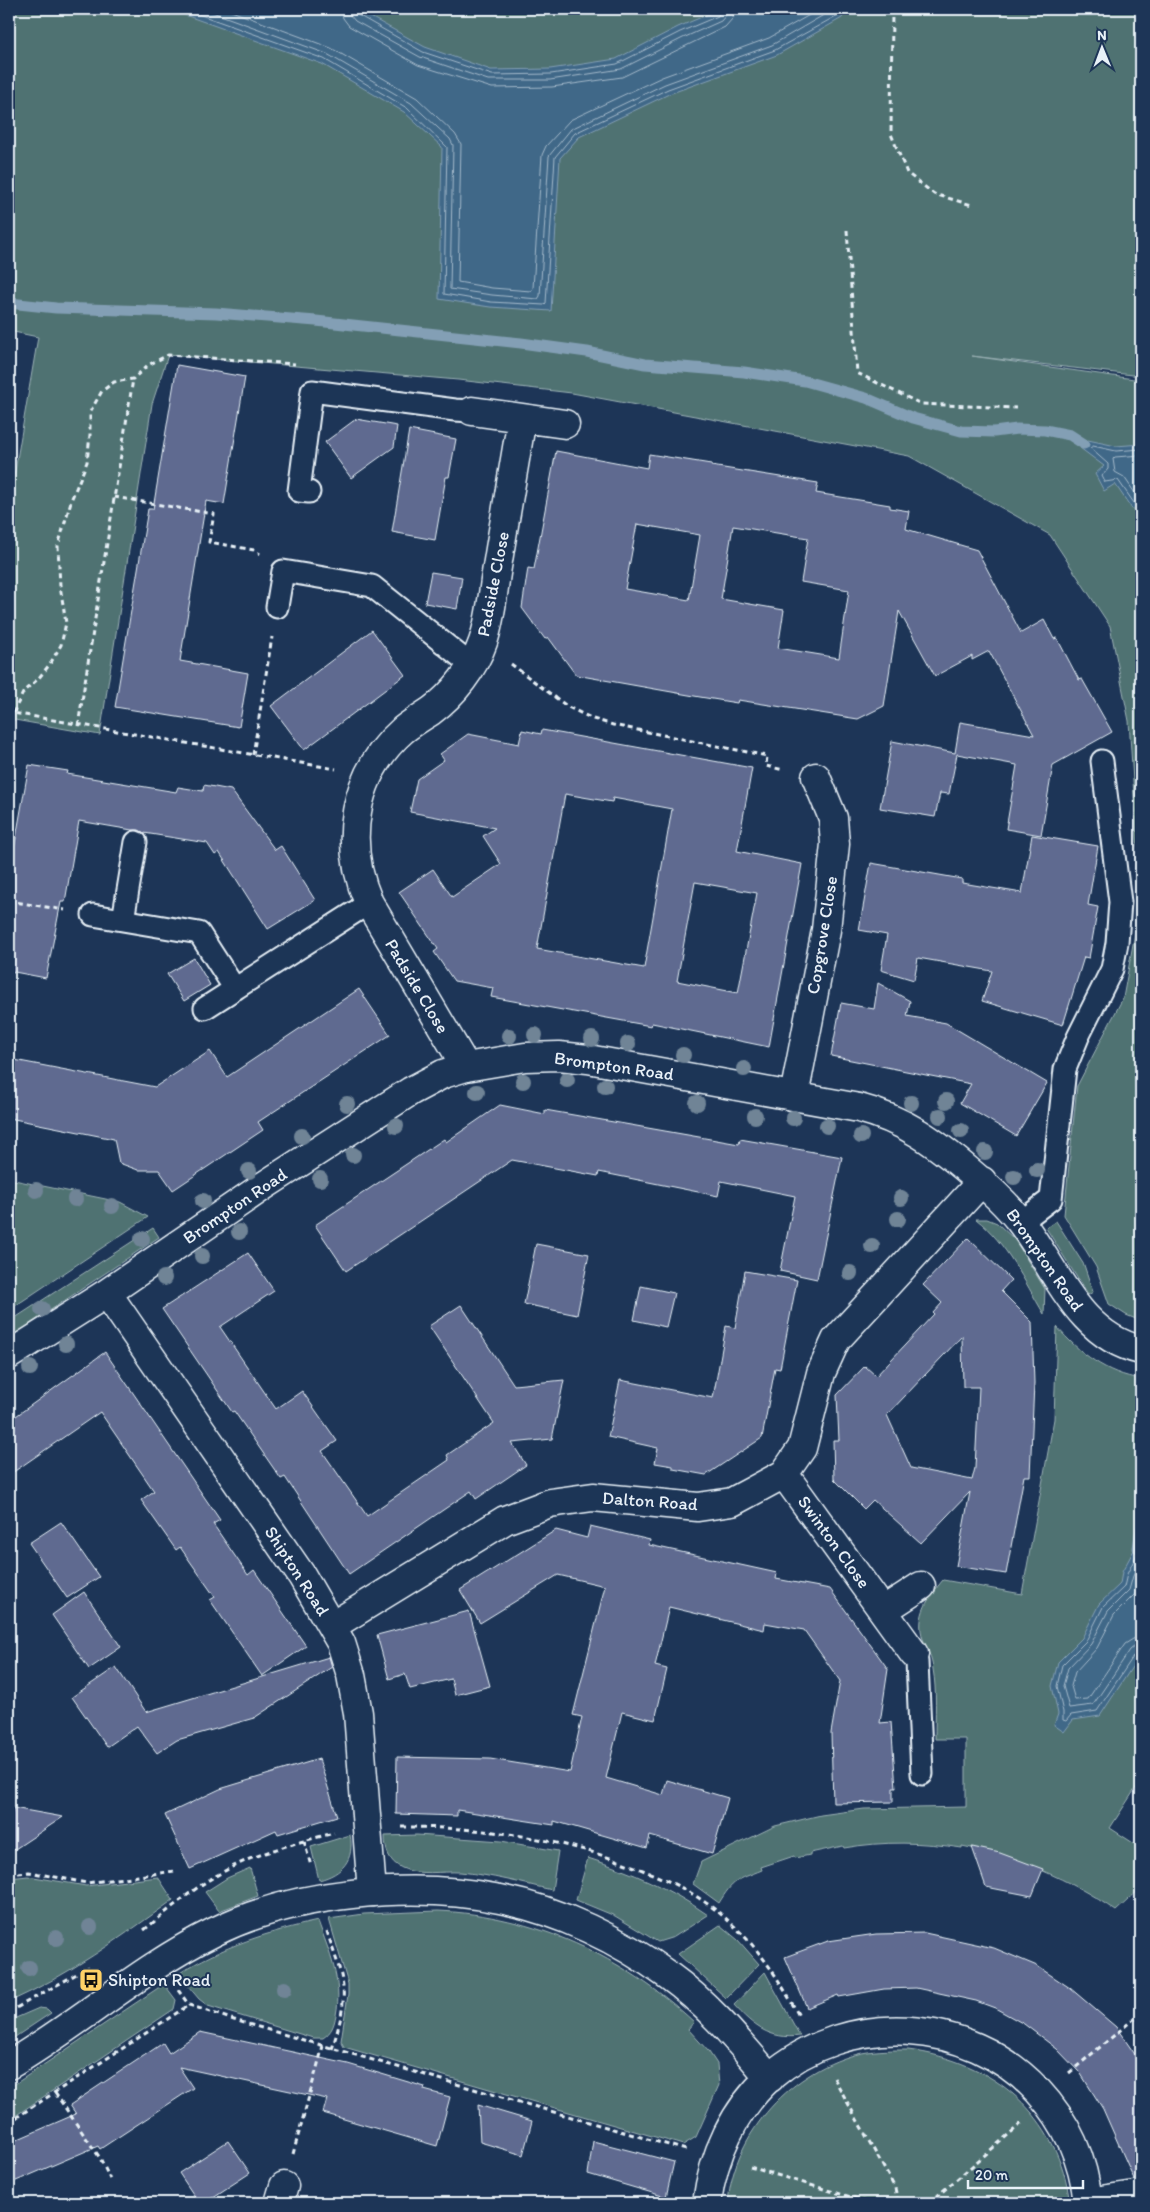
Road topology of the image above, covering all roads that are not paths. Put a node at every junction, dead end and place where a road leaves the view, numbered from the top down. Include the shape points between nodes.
1 (472, 411) joint
2 (522, 418) junction
3 (565, 424) dead end
4 (309, 492) dead end
5 (277, 607) road end
6 (477, 654) junction
7 (1102, 761) dead end
8 (816, 777) road end
9 (136, 842) dead end
10 (369, 903) junction
11 (93, 915) road end
12 (123, 920) junction
13 (235, 989) junction
14 (205, 1008) dead end
15 (466, 1067) junction
16 (794, 1096) junction
17 (982, 1182) junction
18 (1021, 1222) junction
19 (107, 1293) junction
20 (1141, 1350) edge
21 (9, 1355) edge
22 (784, 1474) junction
23 (921, 1586) dead end
24 (884, 1610) junction
25 (332, 1626) junction
26 (914, 1654) joint
27 (922, 1774) dead end
28 (372, 1892) junction
29 (9, 2064) edge
30 (770, 2078) junction
31 (1141, 2194) edge
32 (707, 2203) edge
33 (1088, 2203) edge

1 - 2 street
1 - 4 lane via 312,391 299,491
2 - 3 street
2 - 6 street, Padside Close
5 - 6 lane via 283,571 372,586
6 - 10 street, Padside Close via 460,683 443,702 403,730 368,775 353,834 361,881
7 - 18 lane via 1120,902 1115,957 1065,1068 1051,1200
8 - 16 street, Copgrove Close via 833,818 835,844 826,930
9 - 12 lane
10 - 13 lane
10 - 15 street, Padside Close
11 - 12 lane
12 - 13 lane via 199,933
13 - 14 lane
15 - 16 street, Brompton Road via 559,1056 607,1061
15 - 19 street, Brompton Road via 411,1091 265,1185
16 - 17 street, Brompton Road via 859,1108 898,1120 938,1145
17 - 18 street, Brompton Road
17 - 22 street, Dalton Road via 836,1340 821,1373 802,1448
18 - 20 street, Brompton Road via 1082,1313 1106,1334
19 - 21 street, Brompton Road
19 - 25 street, Shipton Road via 302,1576
22 - 24 street, Swinton Close
22 - 25 street, Dalton Road via 732,1502 698,1507 593,1497 550,1503 505,1520
23 - 24 street
24 - 26 street, Swinton Close
25 - 28 street, Shipton Road via 346,1656 357,1704
26 - 27 lane
28 - 29 street via 319,1899 246,1918 214,1932
28 - 30 street via 438,1892 499,1898 544,1911 588,1929 650,1962 692,1993 724,2024
30 - 32 street via 730,2128 716,2158
30 - 33 street via 816,2047 878,2030 920,2031 960,2040 1015,2069 1047,2101 1075,2148
31 - 33 street

